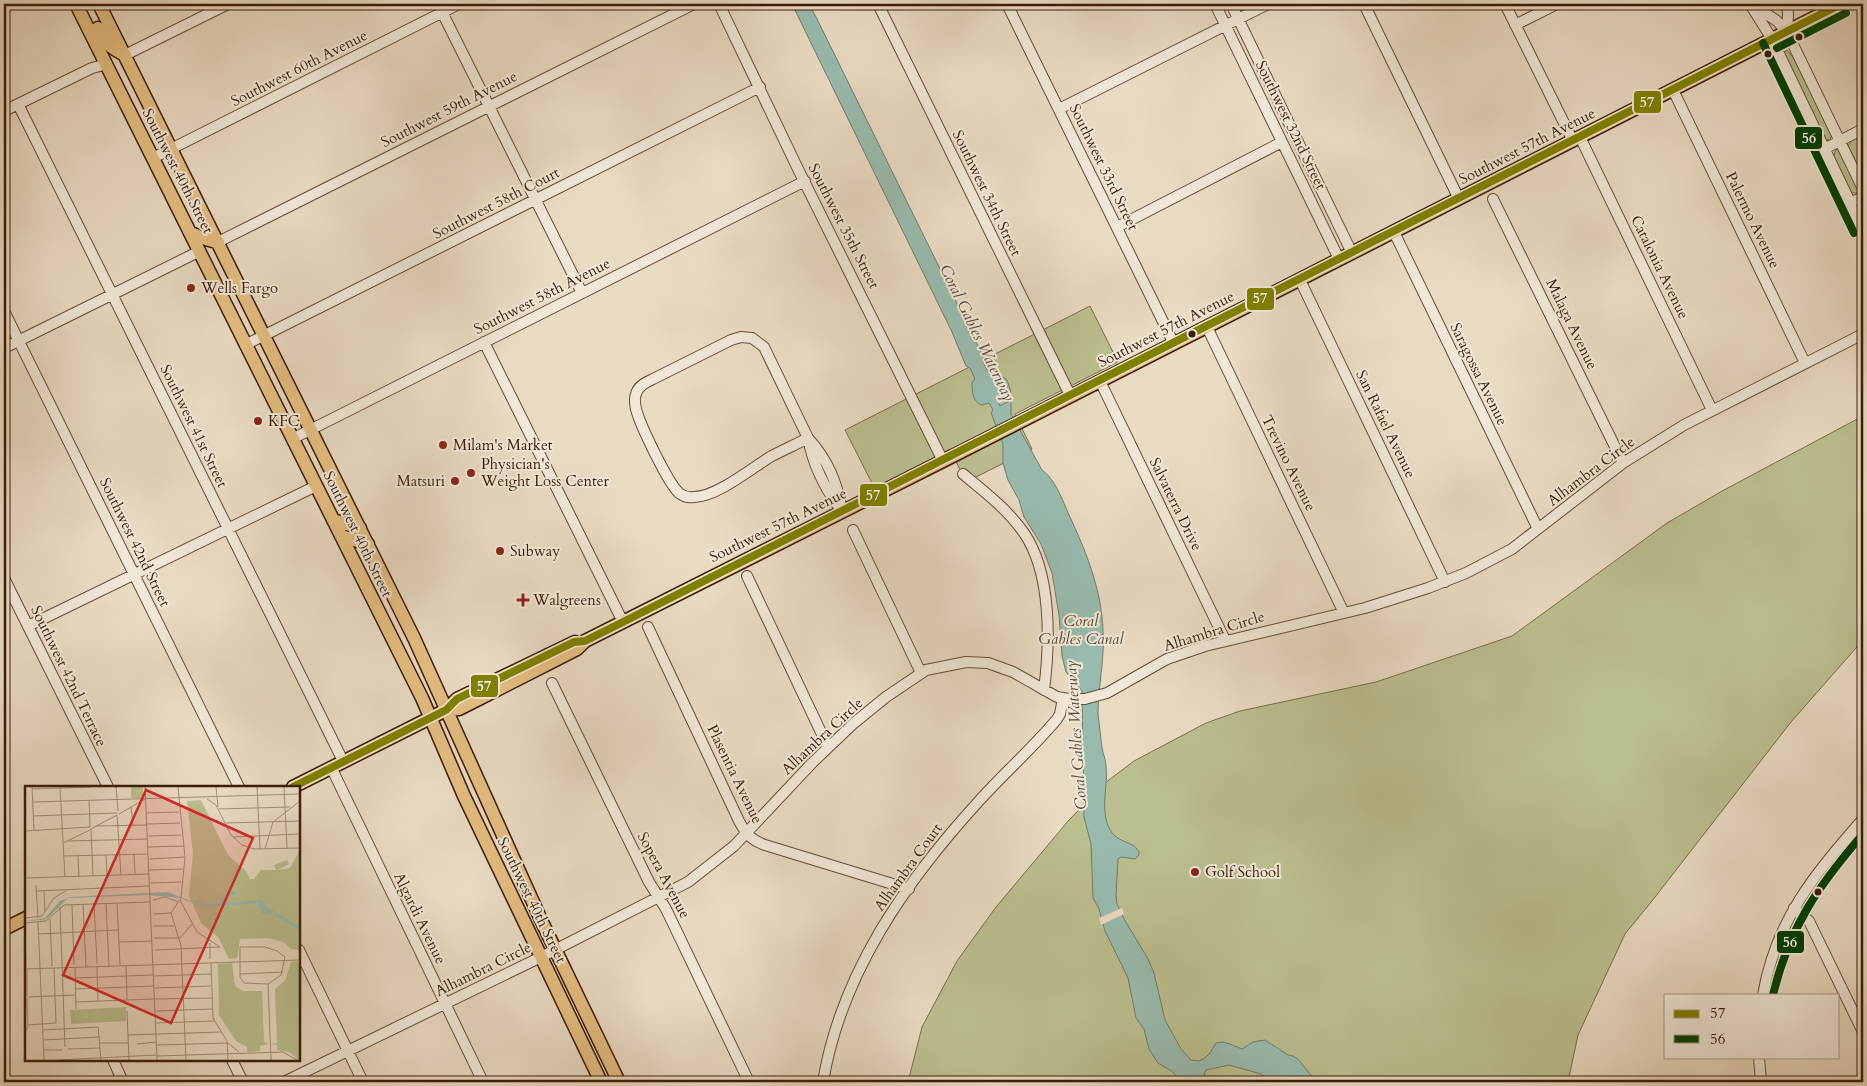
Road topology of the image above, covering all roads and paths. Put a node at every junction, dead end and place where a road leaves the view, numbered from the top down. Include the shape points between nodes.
1 (76, 4) edge
2 (99, 4) edge
3 (228, 4) edge
4 (459, 4) edge
5 (694, 4) edge
6 (719, 4) edge
7 (878, 4) edge
8 (1007, 4) edge
9 (1215, 4) edge
10 (1232, 4) edge
11 (1268, 4) edge
12 (1364, 4) edge
13 (1505, 4) edge
14 (1556, 4) edge
15 (1751, 4) edge
16 (1787, 4) edge
17 (1841, 4) edge
18 (440, 8) edge
19 (1239, 18) junction
20 (85, 21) junction
21 (1225, 25) junction
22 (1515, 25) junction
23 (1787, 32) junction
24 (1772, 39) junction
25 (125, 55) junction
26 (106, 64) junction
27 (760, 87) junction
28 (142, 89) junction
29 (1673, 90) junction
30 (18, 104) junction
31 (489, 106) junction
32 (1059, 109) junction
33 (4, 111) edge
34 (1863, 129) edge
35 (1576, 139) junction
36 (1840, 141) junction
37 (1282, 142) junction
38 (171, 149) junction
39 (1824, 149) junction
40 (153, 158) junction
41 (805, 182) junction
42 (1863, 189) edge
43 (1863, 197) edge
44 (1459, 199) junction
45 (1493, 199) dead end
46 (536, 200) junction
47 (1850, 203) junction
48 (1117, 226) junction
49 (1863, 229) edge
50 (1394, 232) junction
51 (190, 233) junction
52 (218, 242) junction
53 (200, 251) junction
54 (1352, 253) junction
55 (1339, 260) junction
56 (1300, 280) junction
57 (582, 293) junction
58 (112, 295) junction
59 (4, 311) edge
60 (1207, 327) junction
61 (1863, 334) edge
62 (264, 336) junction
63 (18, 340) junction
64 (484, 342) junction
65 (1174, 344) junction
66 (245, 345) junction
67 (4, 348) edge
68 (1805, 363) junction
69 (1100, 381) junction
70 (1070, 395) junction
71 (1712, 410) junction
72 (310, 429) junction
73 (808, 438) junction
74 (292, 439) junction
75 (943, 461) junction
76 (1623, 463) junction
77 (963, 474) dead end
78 (316, 486) junction
79 (842, 511) junction
80 (333, 520) junction
81 (360, 528) junction
82 (228, 529) junction
83 (853, 530) dead end
84 (1538, 530) junction
85 (341, 536) junction
86 (368, 544) junction
87 (134, 574) junction
88 (747, 576) dead end
89 (4, 578) edge
90 (1446, 582) junction
91 (1344, 613) junction
92 (623, 622) junction
93 (28, 626) junction
94 (648, 627) dead end
95 (1225, 640) junction
96 (921, 673) junction
97 (552, 683) dead end
98 (1044, 690) junction
99 (1063, 698) junction
100 (446, 710) junction
101 (431, 718) junction
102 (828, 747) junction
103 (343, 761) junction
104 (331, 767) junction
105 (108, 786) edge
106 (239, 786) edge
107 (294, 786) edge
108 (1863, 820) edge
109 (746, 832) junction
110 (909, 889) junction
111 (659, 897) junction
112 (1794, 908) junction
113 (25, 918) edge
114 (4, 929) edge
115 (555, 950) junction
116 (300, 952) edge
117 (541, 957) junction
118 (1763, 994) edge
119 (445, 1004) junction
120 (1863, 1032) edge
121 (348, 1051) junction
122 (1759, 1058) edge
123 (112, 1061) edge
124 (232, 1061) edge
125 (123, 1082) edge
126 (243, 1082) edge
127 (284, 1082) edge
128 (363, 1082) edge
129 (483, 1082) edge
130 (602, 1082) edge
131 (619, 1082) edge
132 (749, 1082) edge
133 (823, 1082) edge
134 (1761, 1082) edge

1 - 20 main road, Southwest 40th Street
2 - 25 main road, Southwest 40th Street
3 - 25 street
4 - 18 street, Southwest 60th Avenue
5 - 31 street, Southwest 59th Avenue
6 - 27 street, Southwest 35th Street
7 - 70 street, Southwest 34th Street
8 - 32 street, Southwest 33rd Street
9 - 21 street, Southwest 32nd Street
10 - 19 street, Southwest 32nd Street
11 - 19 street
12 - 44 street
13 - 22 street, Catalonia Avenue
14 - 22 street
15 - 23 street via 1778,21
15 - 24 street
16 - 23 street
17 - 23 main road, Southwest 57th Avenue
18 - 31 street
18 - 38 street, Southwest 60th Avenue
19 - 21 street
19 - 54 street, Southwest 32nd Street
20 - 25 main road via 98,28 112,49
20 - 26 main road, Southwest 40th Street
21 - 32 street
21 - 37 street, Southwest 32nd Street
22 - 35 street, Catalonia Avenue
23 - 24 main road, Southwest 57th Avenue
23 - 36 street
24 - 29 main road, Southwest 57th Avenue
24 - 39 street
25 - 28 main road, Southwest 40th Street
26 - 28 main road via 119,67 130,82
26 - 30 street
26 - 40 main road, Southwest 40th Street
27 - 41 street, Southwest 35th Street
27 - 46 street, Southwest 58th Court
28 - 38 main road, Southwest 40th Street
29 - 35 main road, Southwest 57th Avenue
29 - 68 street, Palermo Avenue
30 - 33 street
30 - 58 street, Southwest 41st Street
31 - 46 street
31 - 52 street, Southwest 59th Avenue
32 - 48 street, Southwest 33rd Street
34 - 36 street
35 - 44 main road, Southwest 57th Avenue
35 - 71 street, Catalonia Avenue
36 - 39 street
36 - 42 street
37 - 48 street
37 - 55 street, Southwest 32nd Street
38 - 40 street, Southwest 60th Avenue
38 - 52 main road, Southwest 40th Street
39 - 47 street
40 - 51 main road, Southwest 40th Street
41 - 57 street, Southwest 58th Avenue
41 - 75 street, Southwest 35th Street
43 - 47 street
44 - 50 main road, Southwest 57th Avenue
45 - 76 street, Malaga Avenue
46 - 57 street
46 - 62 street, Southwest 58th Court
47 - 49 street
48 - 65 street, Southwest 33rd Street
50 - 54 main road, Southwest 57th Avenue
50 - 84 street, Saragossa Avenue
51 - 52 main road
51 - 53 main road, Southwest 40th Street
52 - 62 main road, Southwest 40th Street
53 - 58 street
53 - 66 main road, Southwest 40th Street
54 - 55 main road, Southwest 57th Avenue
55 - 56 main road, Southwest 57th Avenue
56 - 60 main road, Southwest 57th Avenue
56 - 90 street, San Rafael Avenue
57 - 64 street, Southwest 58th Avenue
58 - 63 street
58 - 82 street, Southwest 41st Street
59 - 63 street, Southwest 42nd Street
60 - 65 main road, Southwest 57th Avenue
60 - 91 street, Trevino Avenue
61 - 68 street, Alhambra Circle
62 - 66 street, Southwest 58th Court
62 - 72 main road, Southwest 40th Street
63 - 67 street
63 - 87 street, Southwest 42nd Street
64 - 72 street, Southwest 58th Avenue
64 - 92 street
65 - 69 main road, Southwest 57th Avenue
66 - 74 main road, Southwest 40th Street
68 - 71 street, Alhambra Circle
69 - 70 main road, Southwest 57th Avenue
69 - 95 street, Salvaterra Drive
70 - 75 main road, Southwest 57th Avenue
71 - 76 street, Alhambra Circle
72 - 74 street, Southwest 58th Avenue
72 - 81 main road, Southwest 40th Street
73 - 73 street via 768,352 752,338 731,340 649,381 638,389 635,396 637,413 663,468 675,489 685,496 694,498 711,493
73 - 79 street via 821,454 838,489
74 - 78 main road, Southwest 40th Street
75 - 79 main road, Southwest 57th Avenue
76 - 84 street, Alhambra Circle
77 - 98 street via 1012,518 1038,560 1048,630
78 - 80 main road, Southwest 40th Street
78 - 82 street
79 - 92 main road, Southwest 57th Avenue
80 - 81 main road
80 - 85 main road, Southwest 40th Street
81 - 86 main road, Southwest 40th Street
82 - 87 street
82 - 103 street, Southwest 41st Street
83 - 96 street
84 - 90 street, Alhambra Circle via 1507,552
85 - 86 main road
85 - 101 main road, Southwest 40th Street
86 - 100 main road, Southwest 40th Street
87 - 93 street
87 - 106 street, Southwest 42nd Street
88 - 102 street
89 - 93 street, Southwest 42nd Terrace
90 - 91 street, Alhambra Circle
91 - 95 street, Alhambra Circle
92 - 100 main road, Southwest 57th Avenue via 585,641 574,642 458,709
93 - 105 street, Southwest 42nd Terrace
94 - 109 street, Plasentia Avenue
95 - 99 street, Alhambra Circle via 1167,659 1102,695 1079,700
96 - 98 street, Alhambra Circle via 934,667 980,662 1007,670
96 - 102 street, Alhambra Circle via 877,704
97 - 111 street, Sopera Avenue
98 - 99 street, Alhambra Circle
99 - 110 street, Alhambra Court via 1057,719 955,828
100 - 101 main road, Southwest 57th Avenue
100 - 115 main road, Southwest 40th Street
101 - 103 main road, Southwest 57th Avenue
101 - 117 main road, Southwest 40th Street via 464,796
102 - 109 street, Alhambra Circle
103 - 104 main road, Southwest 57th Avenue
104 - 107 main road, Southwest 57th Avenue
104 - 119 street, Algardi Avenue
108 - 112 street via 1814,878
109 - 110 street, Plasentia Avenue via 754,841 765,845
109 - 111 street, Alhambra Circle via 701,872
110 - 133 street, Alhambra Court via 871,945 854,982
111 - 115 street, Alhambra Circle
111 - 132 street, Sopera Avenue
112 - 118 street via 1775,948
112 - 120 street via 1809,921
113 - 114 main road
115 - 117 street, Alhambra Circle
115 - 131 main road, Southwest 40th Street
116 - 121 street
117 - 119 street, Alhambra Circle
117 - 130 main road, Southwest 40th Street
119 - 121 street, Alhambra Circle
119 - 129 street, Algardi Avenue
121 - 127 street, Alhambra Circle
121 - 128 street
122 - 134 street
123 - 125 street
124 - 126 street

